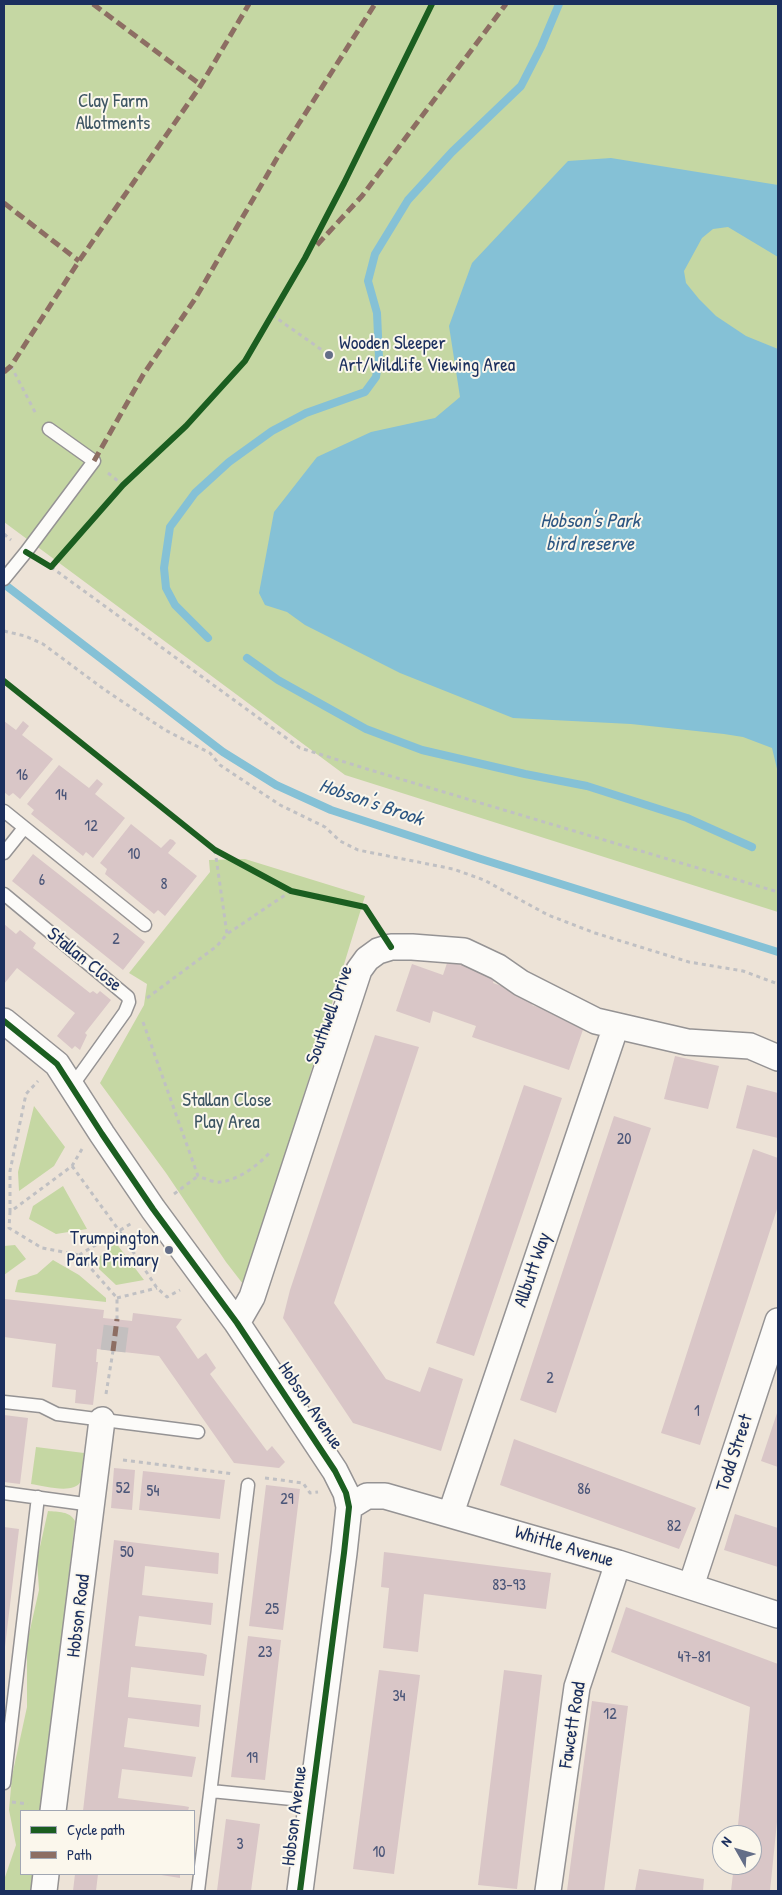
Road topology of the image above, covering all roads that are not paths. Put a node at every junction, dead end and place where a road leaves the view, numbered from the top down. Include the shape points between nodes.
1 (49, 430) dead end
2 (4, 579) edge
3 (4, 811) edge
4 (24, 828) junction
5 (4, 853) edge
6 (4, 894) edge
7 (145, 925) dead end
8 (4, 1021) edge
9 (616, 1026) junction
10 (778, 1058) edge
11 (72, 1086) junction
12 (778, 1320) edge
13 (237, 1323) junction
14 (4, 1402) edge
15 (102, 1420) junction
16 (198, 1432) dead end
17 (248, 1479) road end
18 (4, 1493) edge
19 (38, 1497) junction
20 (92, 1505) junction
21 (349, 1508) junction
22 (451, 1513) junction
23 (618, 1563) junction
24 (691, 1586) junction
25 (778, 1615) edge
26 (4, 1782) edge
27 (211, 1791) junction
28 (312, 1801) junction
29 (53, 1810) edge
30 (46, 1875) edge
31 (44, 1891) edge
32 (198, 1891) edge
33 (300, 1891) edge
34 (548, 1891) edge

1 - 2 lane via 94,461
3 - 4 lane
4 - 5 lane
4 - 7 lane
6 - 11 lane, Stallan Close via 133,1003
8 - 11 street, Hobson Avenue via 57,1064
9 - 10 street, Southwell Drive via 687,1042 750,1046
9 - 13 street, Southwell Drive via 596,1021 464,951 412,947 378,951 359,970 252,1296
9 - 22 street, Allbutt Way
11 - 13 street, Hobson Avenue via 154,1209
12 - 24 street, Todd Street
13 - 21 street, Hobson Avenue via 335,1471 346,1493
14 - 15 lane via 41,1406 57,1414
15 - 16 lane
15 - 20 street, Hobson Road
17 - 27 lane
18 - 19 lane
19 - 20 lane
19 - 26 lane
20 - 29 street, Hobson Road
21 - 22 street, Whittle Avenue via 367,1496 385,1496
21 - 28 street, Hobson Avenue
22 - 23 street, Whittle Avenue
23 - 24 street, Whittle Avenue
23 - 34 street, Fawcett Road via 577,1687
24 - 25 street, Whittle Avenue
27 - 28 lane, Hobson Avenue
27 - 32 lane
28 - 33 street, Hobson Avenue
30 - 31 street

